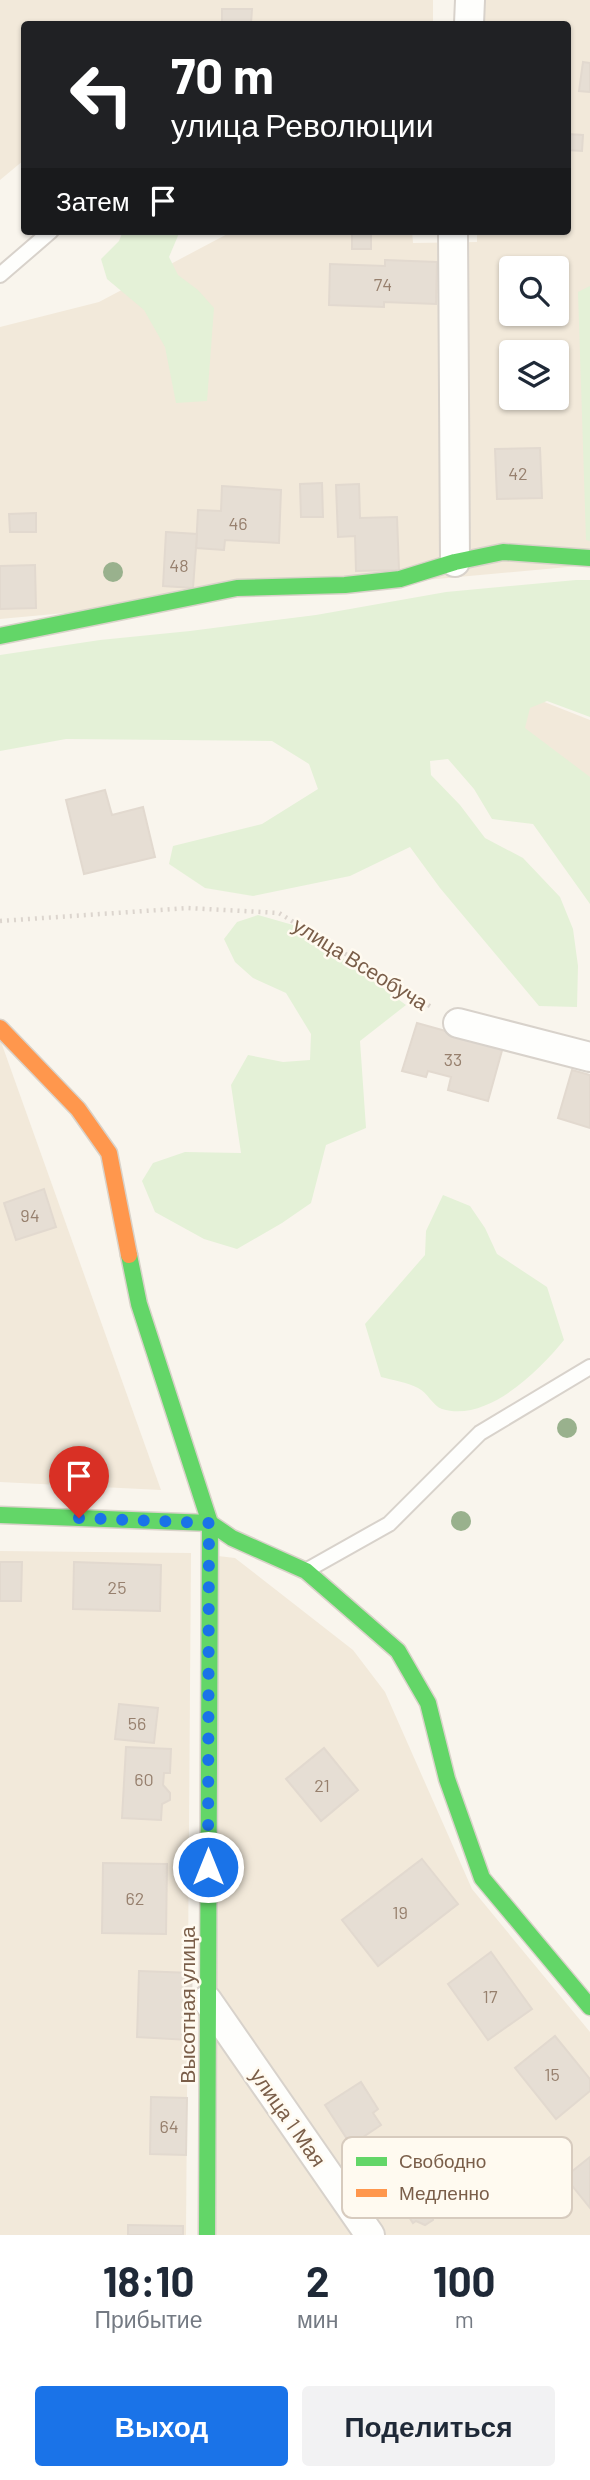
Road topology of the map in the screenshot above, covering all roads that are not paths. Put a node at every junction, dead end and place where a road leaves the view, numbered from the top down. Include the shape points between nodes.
1 (470, 0) edge
2 (469, 21) edge
3 (46, 235) edge
4 (453, 235) edge
5 (0, 275) edge
6 (590, 558) edge
7 (455, 562) junction
8 (0, 636) edge
9 (458, 1023) road end
10 (0, 1028) edge
11 (590, 1057) edge
12 (590, 1367) edge
13 (0, 1515) edge
14 (209, 1523) junction
15 (306, 1571) junction
16 (207, 2000) junction
17 (590, 2007) edge
18 (342, 2195) edge
19 (358, 2218) edge
20 (207, 2235) edge
21 (370, 2235) edge

1 - 2 street
3 - 5 lane
4 - 7 street
6 - 7 street via 503,552
7 - 8 street via 400,579 237,588
9 - 11 street
10 - 14 street, Высотная улица via 78,1109 109,1153 139,1304
12 - 15 lane via 480,1433 389,1524
13 - 14 street
14 - 15 street
14 - 16 street, Высотная улица
15 - 17 street via 398,1651 428,1703 447,1779 482,1878
16 - 18 street, улица 1 Мая
16 - 20 street, Высотная улица
19 - 21 street, улица 1 Мая

